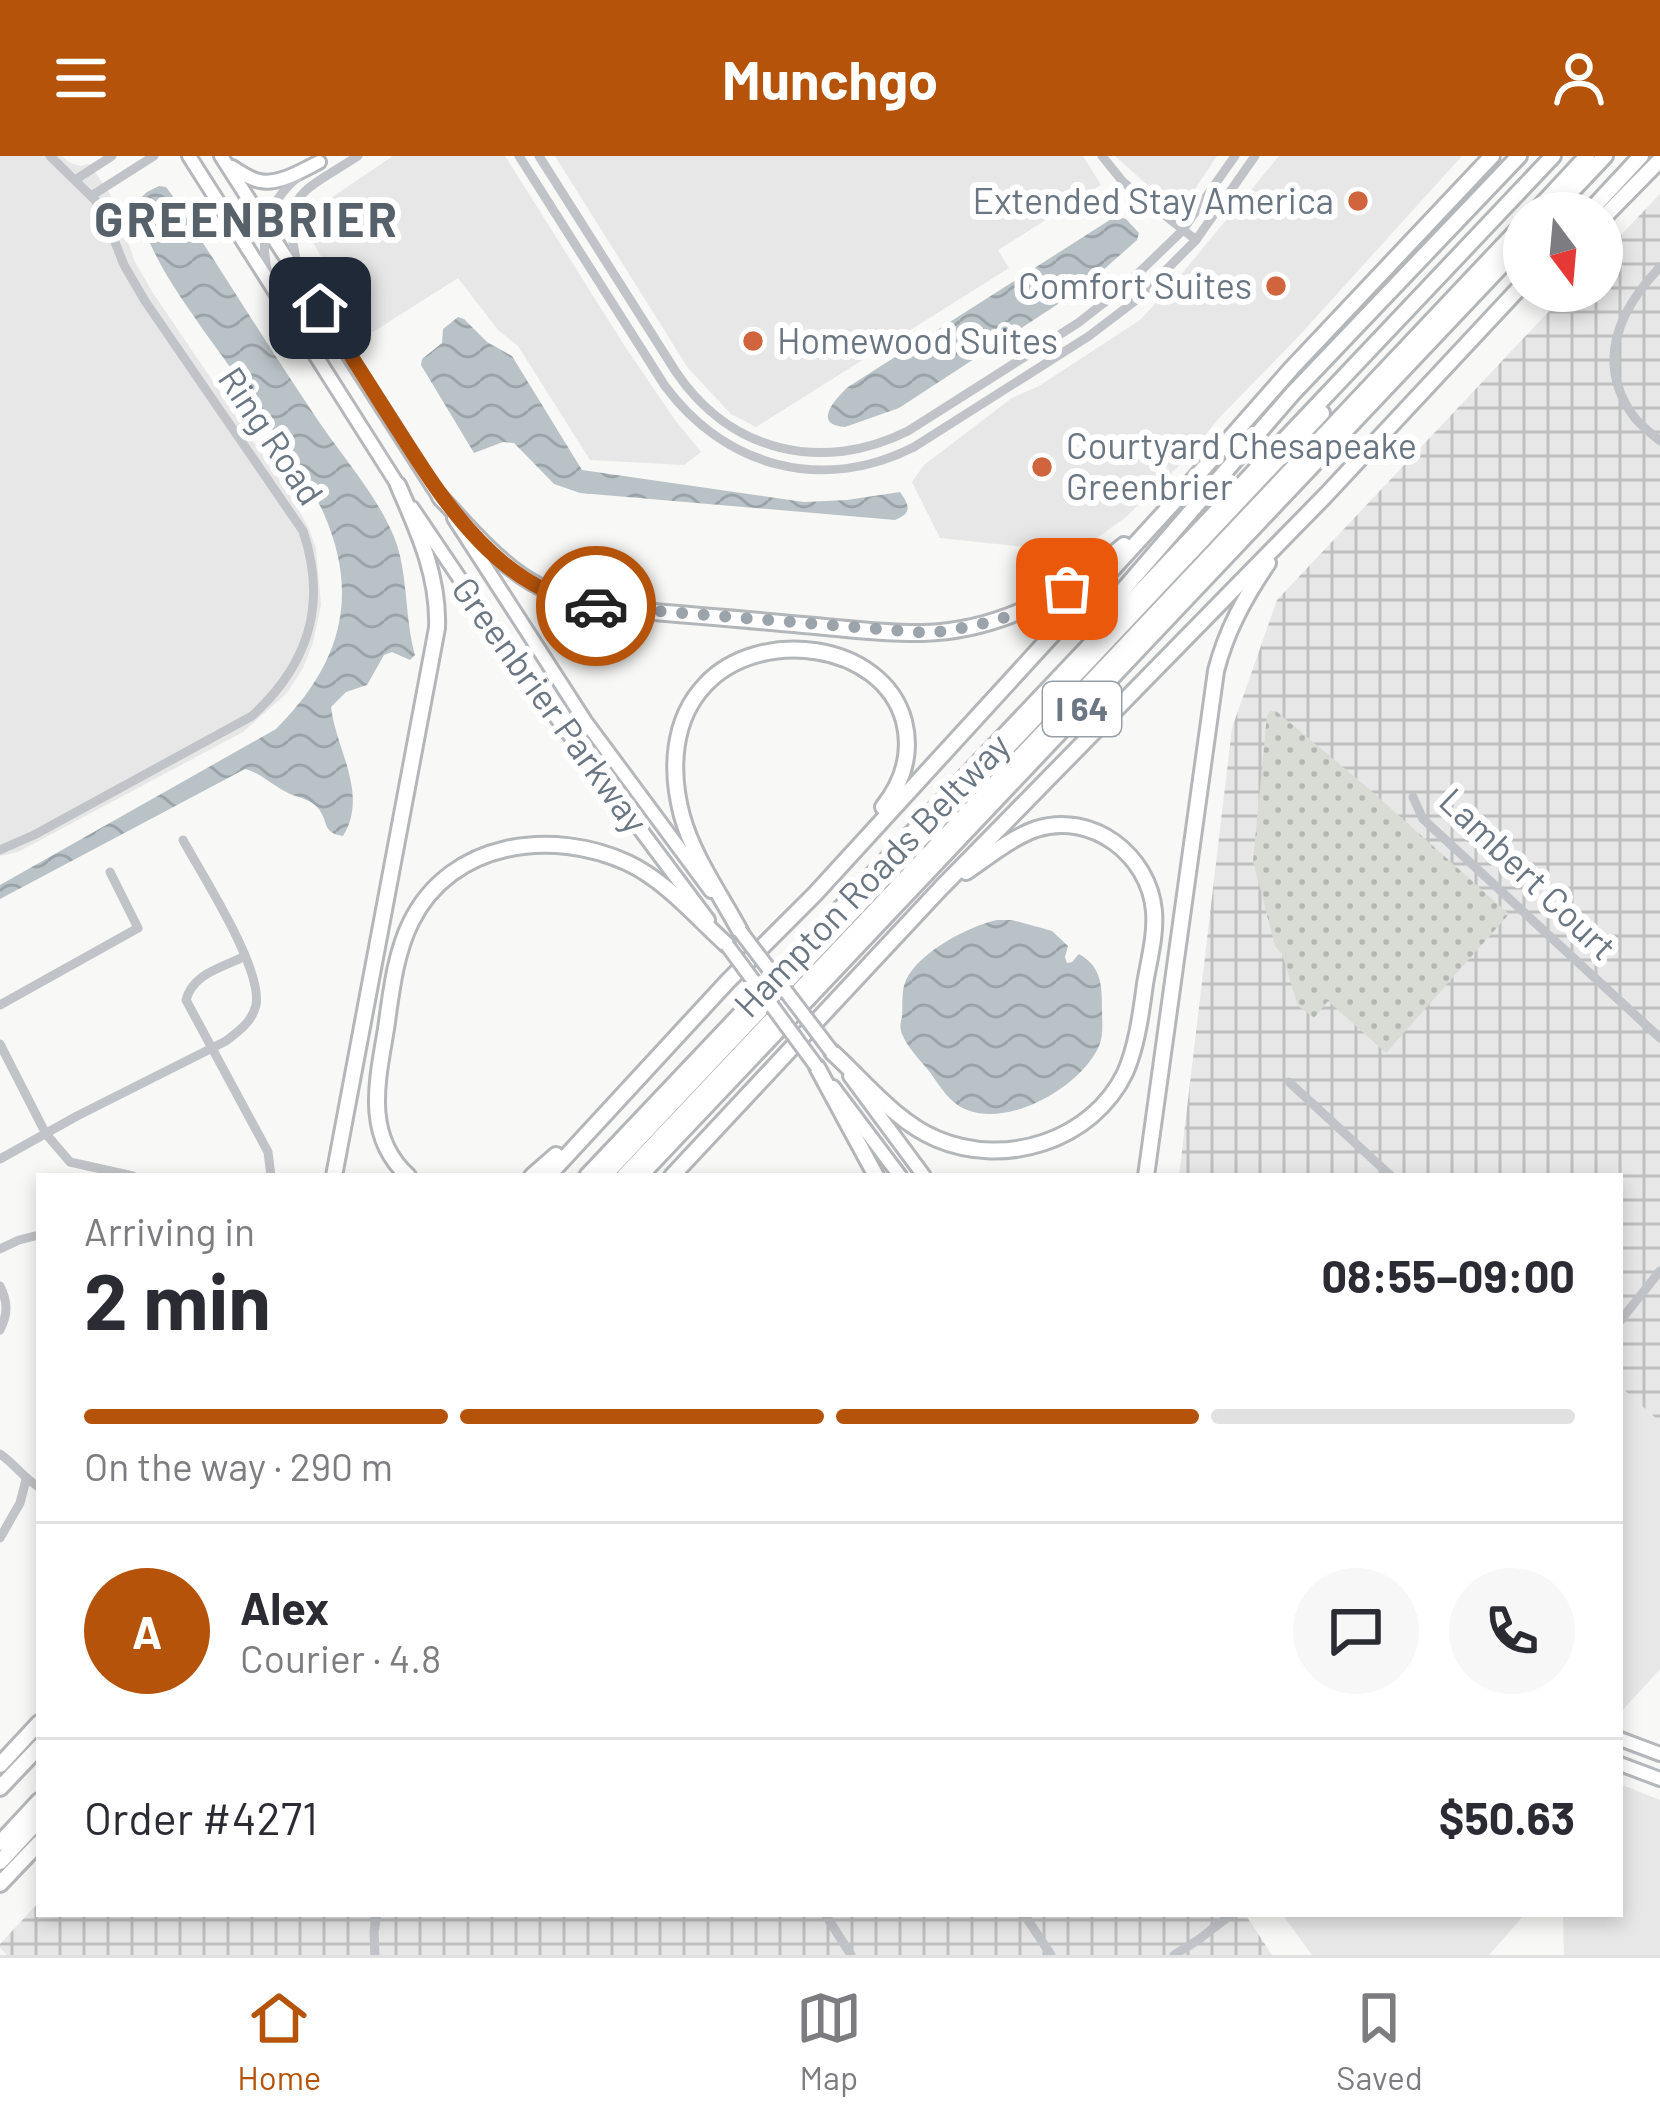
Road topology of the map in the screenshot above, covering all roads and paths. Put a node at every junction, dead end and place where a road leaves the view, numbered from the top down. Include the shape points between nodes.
1 (50, 156) edge
2 (112, 156) edge
3 (154, 156) edge
4 (189, 156) edge
5 (358, 156) edge
6 (519, 156) edge
7 (539, 156) edge
8 (1102, 156) edge
9 (1235, 156) edge
10 (1255, 156) edge
11 (1492, 156) edge
12 (1519, 156) edge
13 (1553, 156) edge
14 (1565, 156) edge
15 (1588, 156) edge
16 (1608, 156) edge
17 (1641, 156) edge
18 (324, 159) edge
19 (224, 160) edge
20 (1660, 160) edge
21 (75, 181) junction
22 (1554, 192) edge
23 (1570, 192) edge
24 (1608, 192) edge
25 (91, 196) junction
26 (1623, 198) edge
27 (266, 224) junction
28 (1182, 231) junction
29 (1196, 240) junction
30 (1503, 246) edge
31 (1503, 264) edge
32 (1660, 267) edge
33 (300, 278) junction
34 (271, 286) junction
35 (1503, 305) edge
36 (1506, 312) edge
37 (1452, 360) junction
38 (1660, 441) edge
39 (398, 485) junction
40 (1326, 494) junction
41 (440, 497) junction
42 (1173, 503) junction
43 (1108, 624) junction
44 (1413, 797) dead end
45 (183, 840) dead end
46 (0, 850) edge
47 (110, 872) dead end
48 (941, 888) junction
49 (814, 894) junction
50 (740, 931) junction
51 (727, 945) junction
52 (244, 956) junction
53 (0, 1005) edge
54 (1660, 1038) edge
55 (0, 1044) edge
56 (211, 1049) junction
57 (832, 1052) junction
58 (818, 1067) junction
59 (1289, 1082) dead end
60 (615, 1105) junction
61 (46, 1134) junction
62 (0, 1160) edge
63 (678, 1171) edge
64 (120, 1173) edge
65 (271, 1173) edge
66 (335, 1173) edge
67 (405, 1173) edge
68 (536, 1173) edge
69 (551, 1173) edge
70 (590, 1173) edge
71 (607, 1173) edge
72 (627, 1173) edge
73 (643, 1173) edge
74 (874, 1173) edge
75 (897, 1173) edge
76 (922, 1173) edge
77 (1146, 1173) edge
78 (1388, 1173) edge
79 (36, 1236) edge
80 (0, 1249) edge
81 (1660, 1270) edge
82 (0, 1286) edge
83 (1623, 1317) edge
84 (0, 1330) edge
85 (0, 1454) edge
86 (26, 1480) junction
87 (36, 1485) edge
88 (0, 1538) edge
89 (36, 1727) edge
90 (1623, 1740) edge
91 (36, 1750) edge
92 (1660, 1754) edge
93 (0, 1766) edge
94 (1623, 1766) edge
95 (1660, 1779) edge
96 (0, 1788) edge
97 (36, 1804) edge
98 (36, 1823) edge
99 (0, 1844) edge
100 (36, 1846) edge
101 (0, 1862) edge
102 (0, 1884) edge
103 (376, 1917) edge
104 (827, 1917) edge
105 (1026, 1917) edge
106 (1228, 1917) edge
107 (375, 1955) edge
108 (851, 1955) edge
109 (1051, 1955) edge
110 (1174, 1955) edge

1 - 21 street, Ring Road
2 - 21 street
3 - 25 street
4 - 34 main road, Greenbrier Parkway
5 - 33 street via 297,200 290,225
6 - 29 street via 675,400 730,446 795,468 848,469 914,447 1093,333
7 - 28 street via 698,400 740,432 808,453 876,445 924,422 1100,307
8 - 28 street
9 - 28 street
10 - 29 street
11 - 42 highway
12 - 43 highway via 1293,393 1124,590
13 - 43 highway, Hampton Roads Beltway / I 64
14 - 71 highway
15 - 22 highway
16 - 23 highway
17 - 24 highway
18 - 19 main road via 266,182
18 - 27 street via 280,195
19 - 27 main road, Greenbrier Parkway
20 - 26 highway
21 - 25 street, Ring Road
25 - 46 street, Ring Road via 145,302 302,531 312,615 293,670 251,716
27 - 33 main road, Greenbrier Parkway
27 - 34 street
28 - 29 street
30 - 72 highway
31 - 73 highway, Hampton Roads Beltway / I 64
32 - 38 street via 1630,303 1614,359 1634,418
33 - 41 main road, Greenbrier Parkway
34 - 39 main road, Greenbrier Parkway
35 - 37 highway
36 - 37 highway
37 - 40 highway
39 - 51 main road, Greenbrier Parkway via 513,659
39 - 66 highway via 434,582 437,628
40 - 48 highway
40 - 77 highway via 1275,553 1224,639
41 - 42 highway via 516,574 574,602 912,633 979,625 1046,601
41 - 50 main road, Greenbrier Parkway via 585,721
42 - 49 highway
43 - 70 highway, Hampton Roads Beltway / I 64
44 - 54 street, Lambert Court via 1423,819
45 - 52 street
47 - 53 street via 138,928
48 - 57 highway via 1052,826 1095,832 1135,861 1149,888 1154,929 1134,1046 1115,1090 1059,1138 977,1150 922,1132
48 - 63 highway
49 - 50 highway via 896,788 906,728 888,687 855,661 814,652 748,658 706,682 675,753 685,826
49 - 60 highway
50 - 57 main road, Greenbrier Parkway, bridge
51 - 58 main road, Greenbrier Parkway, bridge
51 - 67 highway via 648,874 583,847 521,845 453,872 408,930 380,1060 378,1128
52 - 56 street via 256,1004 248,1024
52 - 56 street via 204,975 185,996
55 - 61 street
56 - 61 street
56 - 65 street via 268,1152
57 - 76 main road, Greenbrier Parkway
58 - 74 highway
58 - 75 main road, Greenbrier Parkway
59 - 78 street
60 - 68 highway
60 - 69 highway
61 - 62 street
61 - 64 street via 70,1162
79 - 80 street
81 - 83 street
82 - 84 street via 7,1307
85 - 86 street
86 - 87 street
86 - 88 street
89 - 93 highway
90 - 92 main road
91 - 96 highway
94 - 95 main road
97 - 99 highway
98 - 101 highway
100 - 102 highway
103 - 107 street
104 - 108 street
105 - 109 street
106 - 110 street

